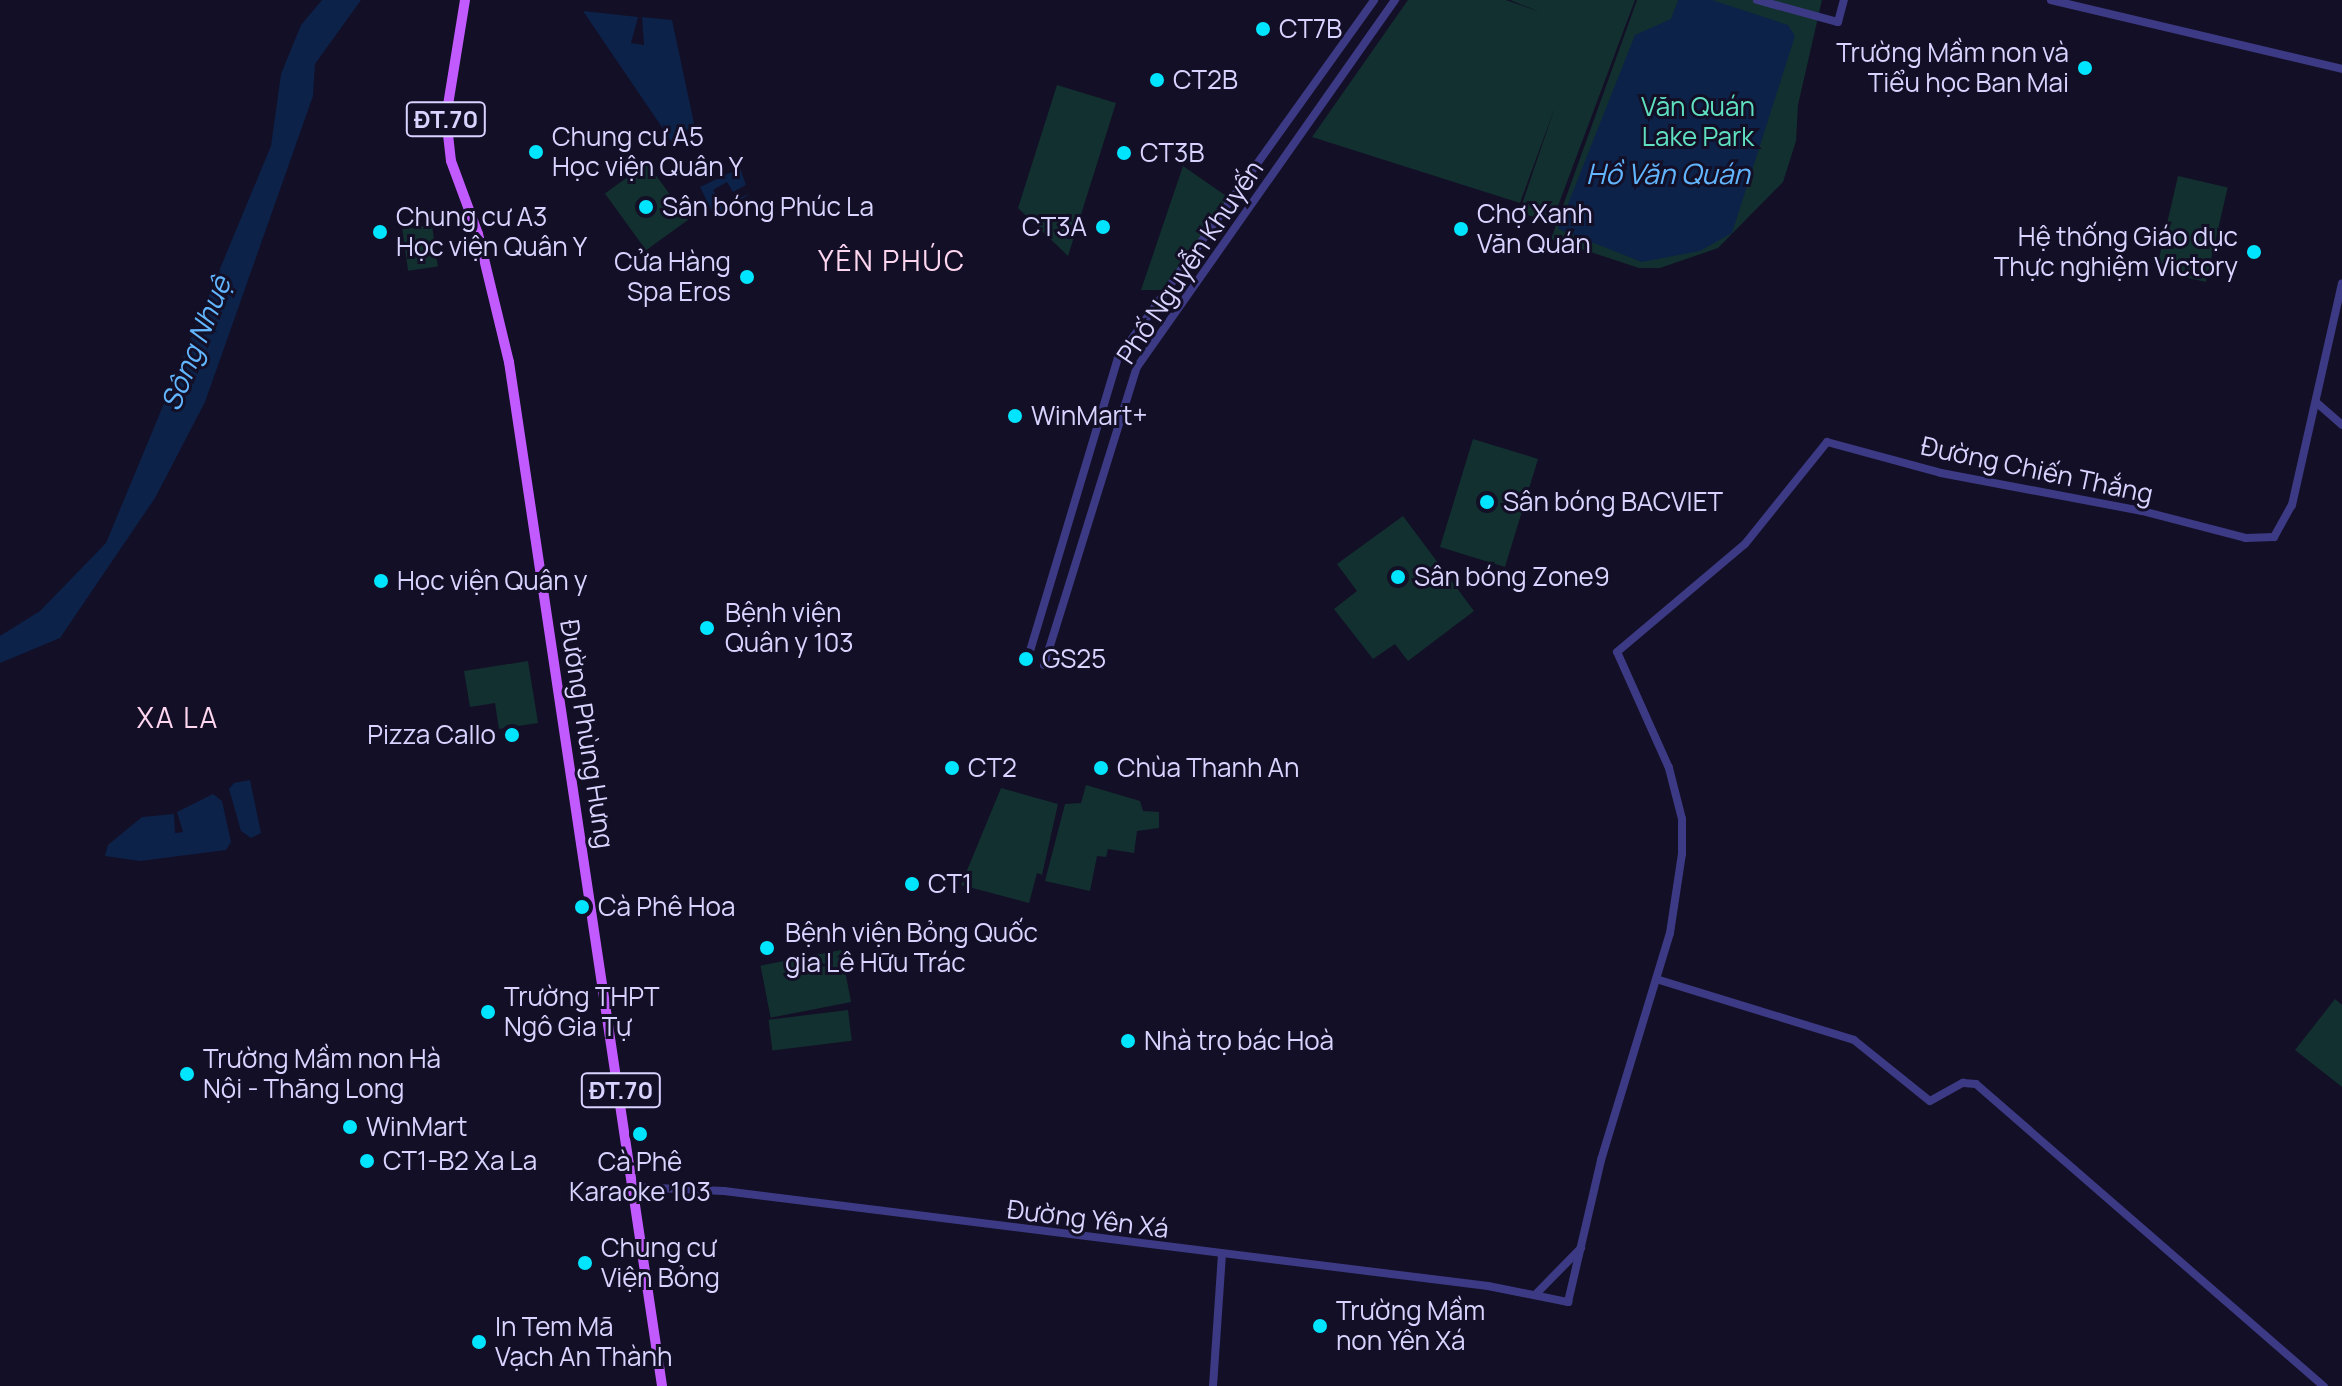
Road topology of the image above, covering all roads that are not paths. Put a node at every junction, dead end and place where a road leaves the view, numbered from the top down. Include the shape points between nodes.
1 (465, 0) edge
2 (1374, 0) edge
3 (1395, 0) edge
4 (1757, 0) edge
5 (1844, 0) edge
6 (2051, 0) edge
7 (2342, 69) edge
8 (2342, 284) edge
9 (2317, 403) junction
10 (2342, 425) edge
11 (1617, 652) joint
12 (1027, 661) dead end
13 (1044, 665) dead end
14 (1656, 979) junction
15 (635, 1187) junction
16 (1581, 1247) junction
17 (1222, 1255) junction
18 (1535, 1295) junction
19 (662, 1386) edge
20 (1213, 1386) edge
21 (2324, 1386) edge

1 - 15 main road, Đường Phùng Hưng / ĐT.70 via 446,117 451,161 478,234 509,362
2 - 12 street, Phố Nguyễn Khuyến via 1118,358
3 - 13 street, Phố Nguyễn Khuyến via 1137,367
4 - 5 street via 1838,22
6 - 7 street
8 - 9 street, Đường Chiến Thắng
9 - 10 street
9 - 11 street, Đường Chiến Thắng via 2292,505 2274,537 2246,538 2142,511 1941,473 1827,442 1745,544
11 - 14 street, Đường Yên Xá via 1669,768 1682,819 1670,933
14 - 16 street, Đường Yên Xá via 1601,1160
14 - 21 street via 1854,1040 1930,1101 1963,1083 1976,1084
15 - 17 street, Đường Yên Xá via 724,1191
15 - 19 main road, Đường Phùng Hưng / ĐT.70
16 - 18 street
16 - 18 street, Đường Yên Xá via 1568,1302
17 - 18 street, Đường Yên Xá
17 - 20 street

